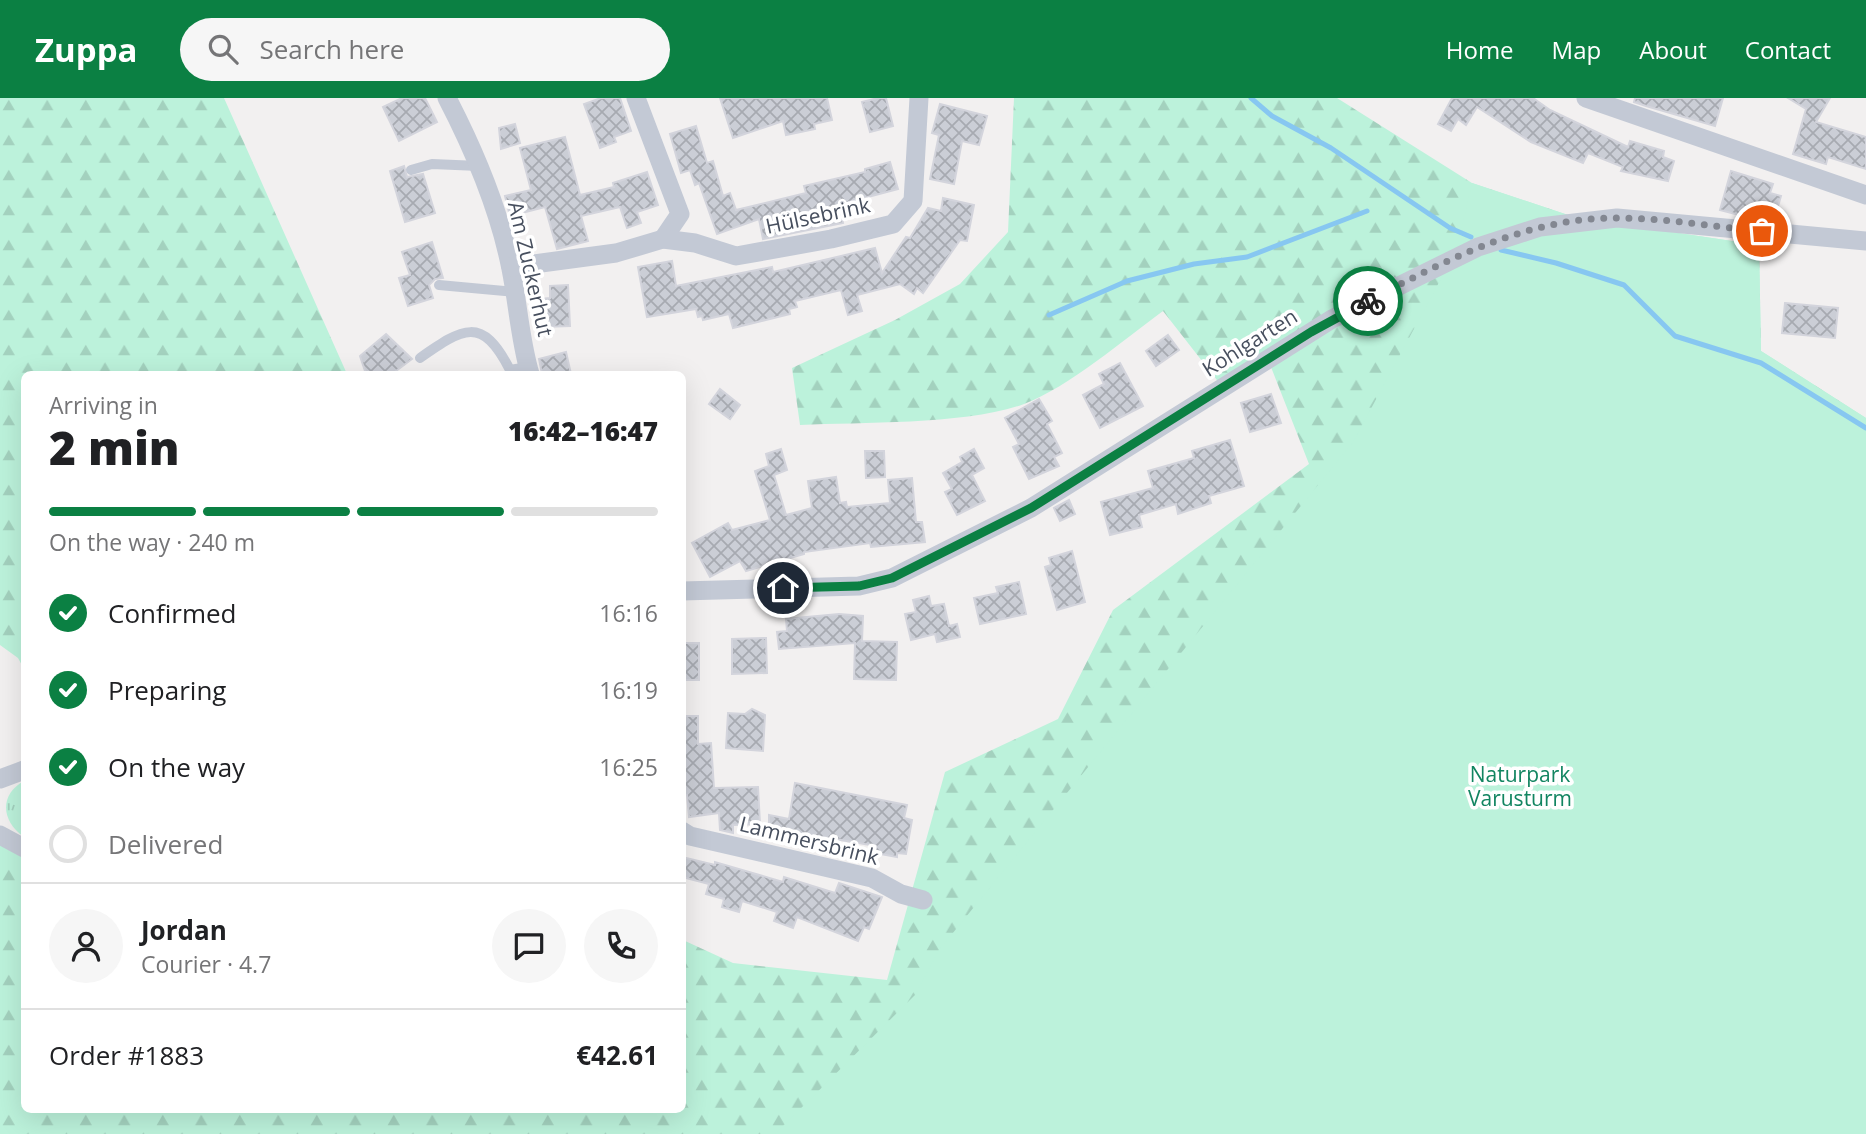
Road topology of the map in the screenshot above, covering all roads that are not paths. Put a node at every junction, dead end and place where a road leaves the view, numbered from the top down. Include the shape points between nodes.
1 (447, 98) edge
2 (636, 98) edge
3 (919, 98) edge
4 (1586, 98) edge
5 (480, 166) junction
6 (411, 170) dead end
7 (1866, 195) edge
8 (663, 239) junction
9 (1866, 240) edge
10 (511, 267) junction
11 (439, 285) dead end
12 (515, 292) junction
13 (420, 358) dead end
14 (529, 371) edge
15 (686, 591) edge
16 (21, 771) edge
17 (0, 779) edge
18 (686, 834) edge
19 (0, 835) edge
20 (21, 846) edge
21 (923, 900) dead end

1 - 5 street, Am Zuckerhut
2 - 8 street via 680,215
3 - 8 street, Hülsebrink via 913,201 893,224 736,256
4 - 7 street
5 - 6 lane via 432,164
5 - 10 street, Am Zuckerhut
8 - 10 street, Hülsebrink via 616,253
9 - 15 street, Kohlgarten via 1617,218 1540,227 1478,247 1332,319 1031,508 892,578 859,586
10 - 12 street, Am Zuckerhut
11 - 12 lane
12 - 14 street, Am Zuckerhut
13 - 14 lane via 457,333 473,331 493,341 510,370
16 - 17 street
18 - 21 street, Lammersbrink via 872,878
19 - 20 street

